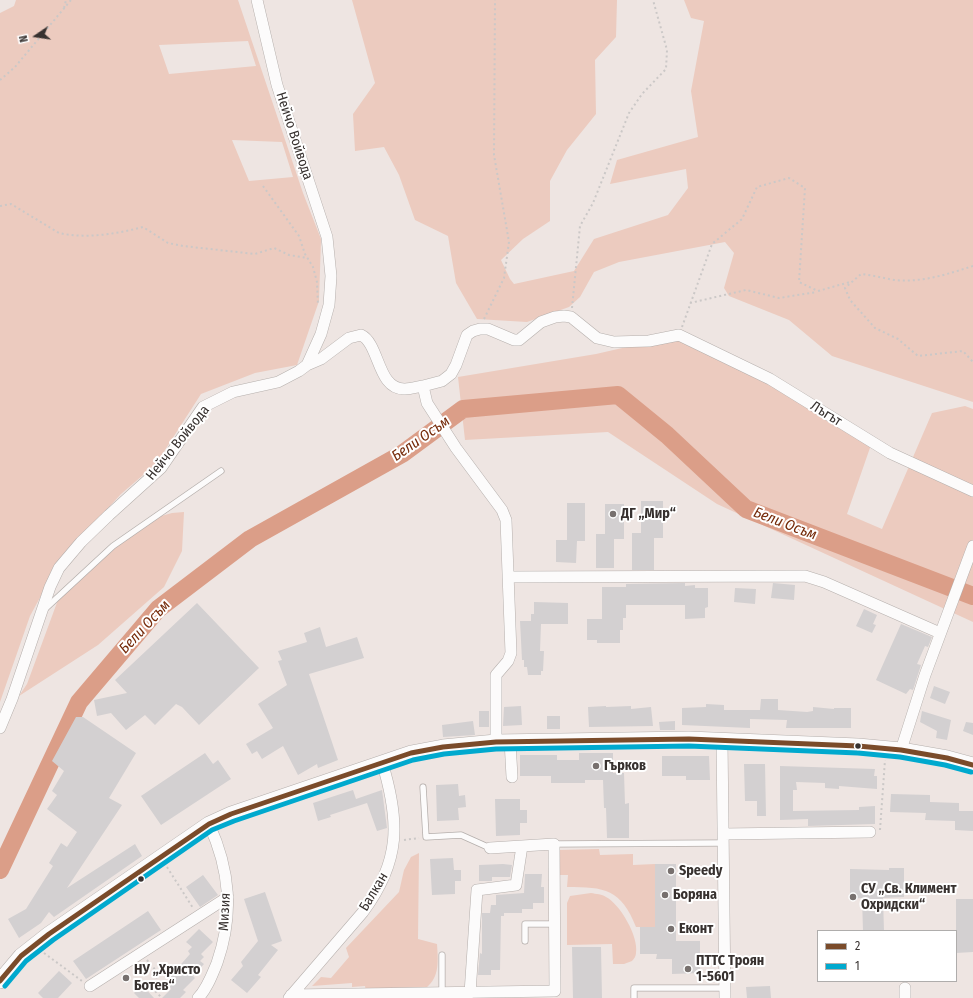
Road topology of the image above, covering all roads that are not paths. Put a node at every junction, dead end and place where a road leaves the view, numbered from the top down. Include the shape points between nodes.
1 (259, 3) edge
2 (307, 366) junction
3 (423, 386) junction
4 (221, 471) dead end
5 (973, 491) edge
6 (973, 546) edge
7 (508, 577) junction
8 (40, 614) junction
9 (940, 633) junction
10 (0, 728) edge
11 (722, 740) junction
12 (503, 741) junction
13 (901, 750) junction
14 (382, 762) junction
15 (973, 765) edge
16 (512, 777) dead end
17 (423, 787) dead end
18 (209, 824) junction
19 (875, 832) road end
20 (723, 839) junction
21 (554, 844) junction
22 (522, 846) junction
23 (490, 848) joint
24 (228, 897) junction
25 (555, 924) junction
26 (525, 942) dead end
27 (442, 955) dead end
28 (0, 981) edge
29 (90, 986) road end
30 (442, 993) junction
31 (470, 993) junction
32 (725, 993) edge
33 (388, 996) edge
34 (290, 997) edge
35 (198, 998) edge
36 (634, 998) edge

1 - 2 street, Нейчо Войвода via 277,85 327,237 331,276 329,305 321,334
2 - 3 street via 349,338 361,334 370,341 377,362 395,387 404,389
2 - 8 street, Нейчо Войвода via 278,382 233,392 203,407 161,468 92,531 59,568
3 - 5 street, Лъгът via 442,381 451,374 468,335 480,329 488,329 519,340 540,322 555,317 571,317 597,338 614,342 649,341 679,335 770,379 890,454
3 - 7 street via 427,403 435,417 502,510 506,520
4 - 8 lane via 114,546
6 - 9 street
7 - 9 street via 805,576
7 - 12 street via 511,653 508,661 496,675
8 - 10 street, Нейчо Войвода
9 - 13 street
11 - 12 main road
11 - 13 main road
11 - 20 street
12 - 14 main road via 443,747
12 - 16 street
13 - 15 main road
14 - 18 main road
14 - 34 street, Балкан via 393,801 395,841 386,876 373,900
17 - 23 lane via 426,837 462,835
18 - 24 street, Мизия via 219,846
18 - 28 main road via 60,925 21,956
19 - 20 street
20 - 21 lane
20 - 32 street
21 - 22 street
21 - 25 street
22 - 23 street
22 - 31 street via 516,885 477,890
24 - 29 street
24 - 35 street, Мизия via 220,954
25 - 26 lane via 525,924
25 - 31 street via 555,991
27 - 30 lane
30 - 31 street
30 - 33 street
32 - 36 lane via 634,988
33 - 34 street

